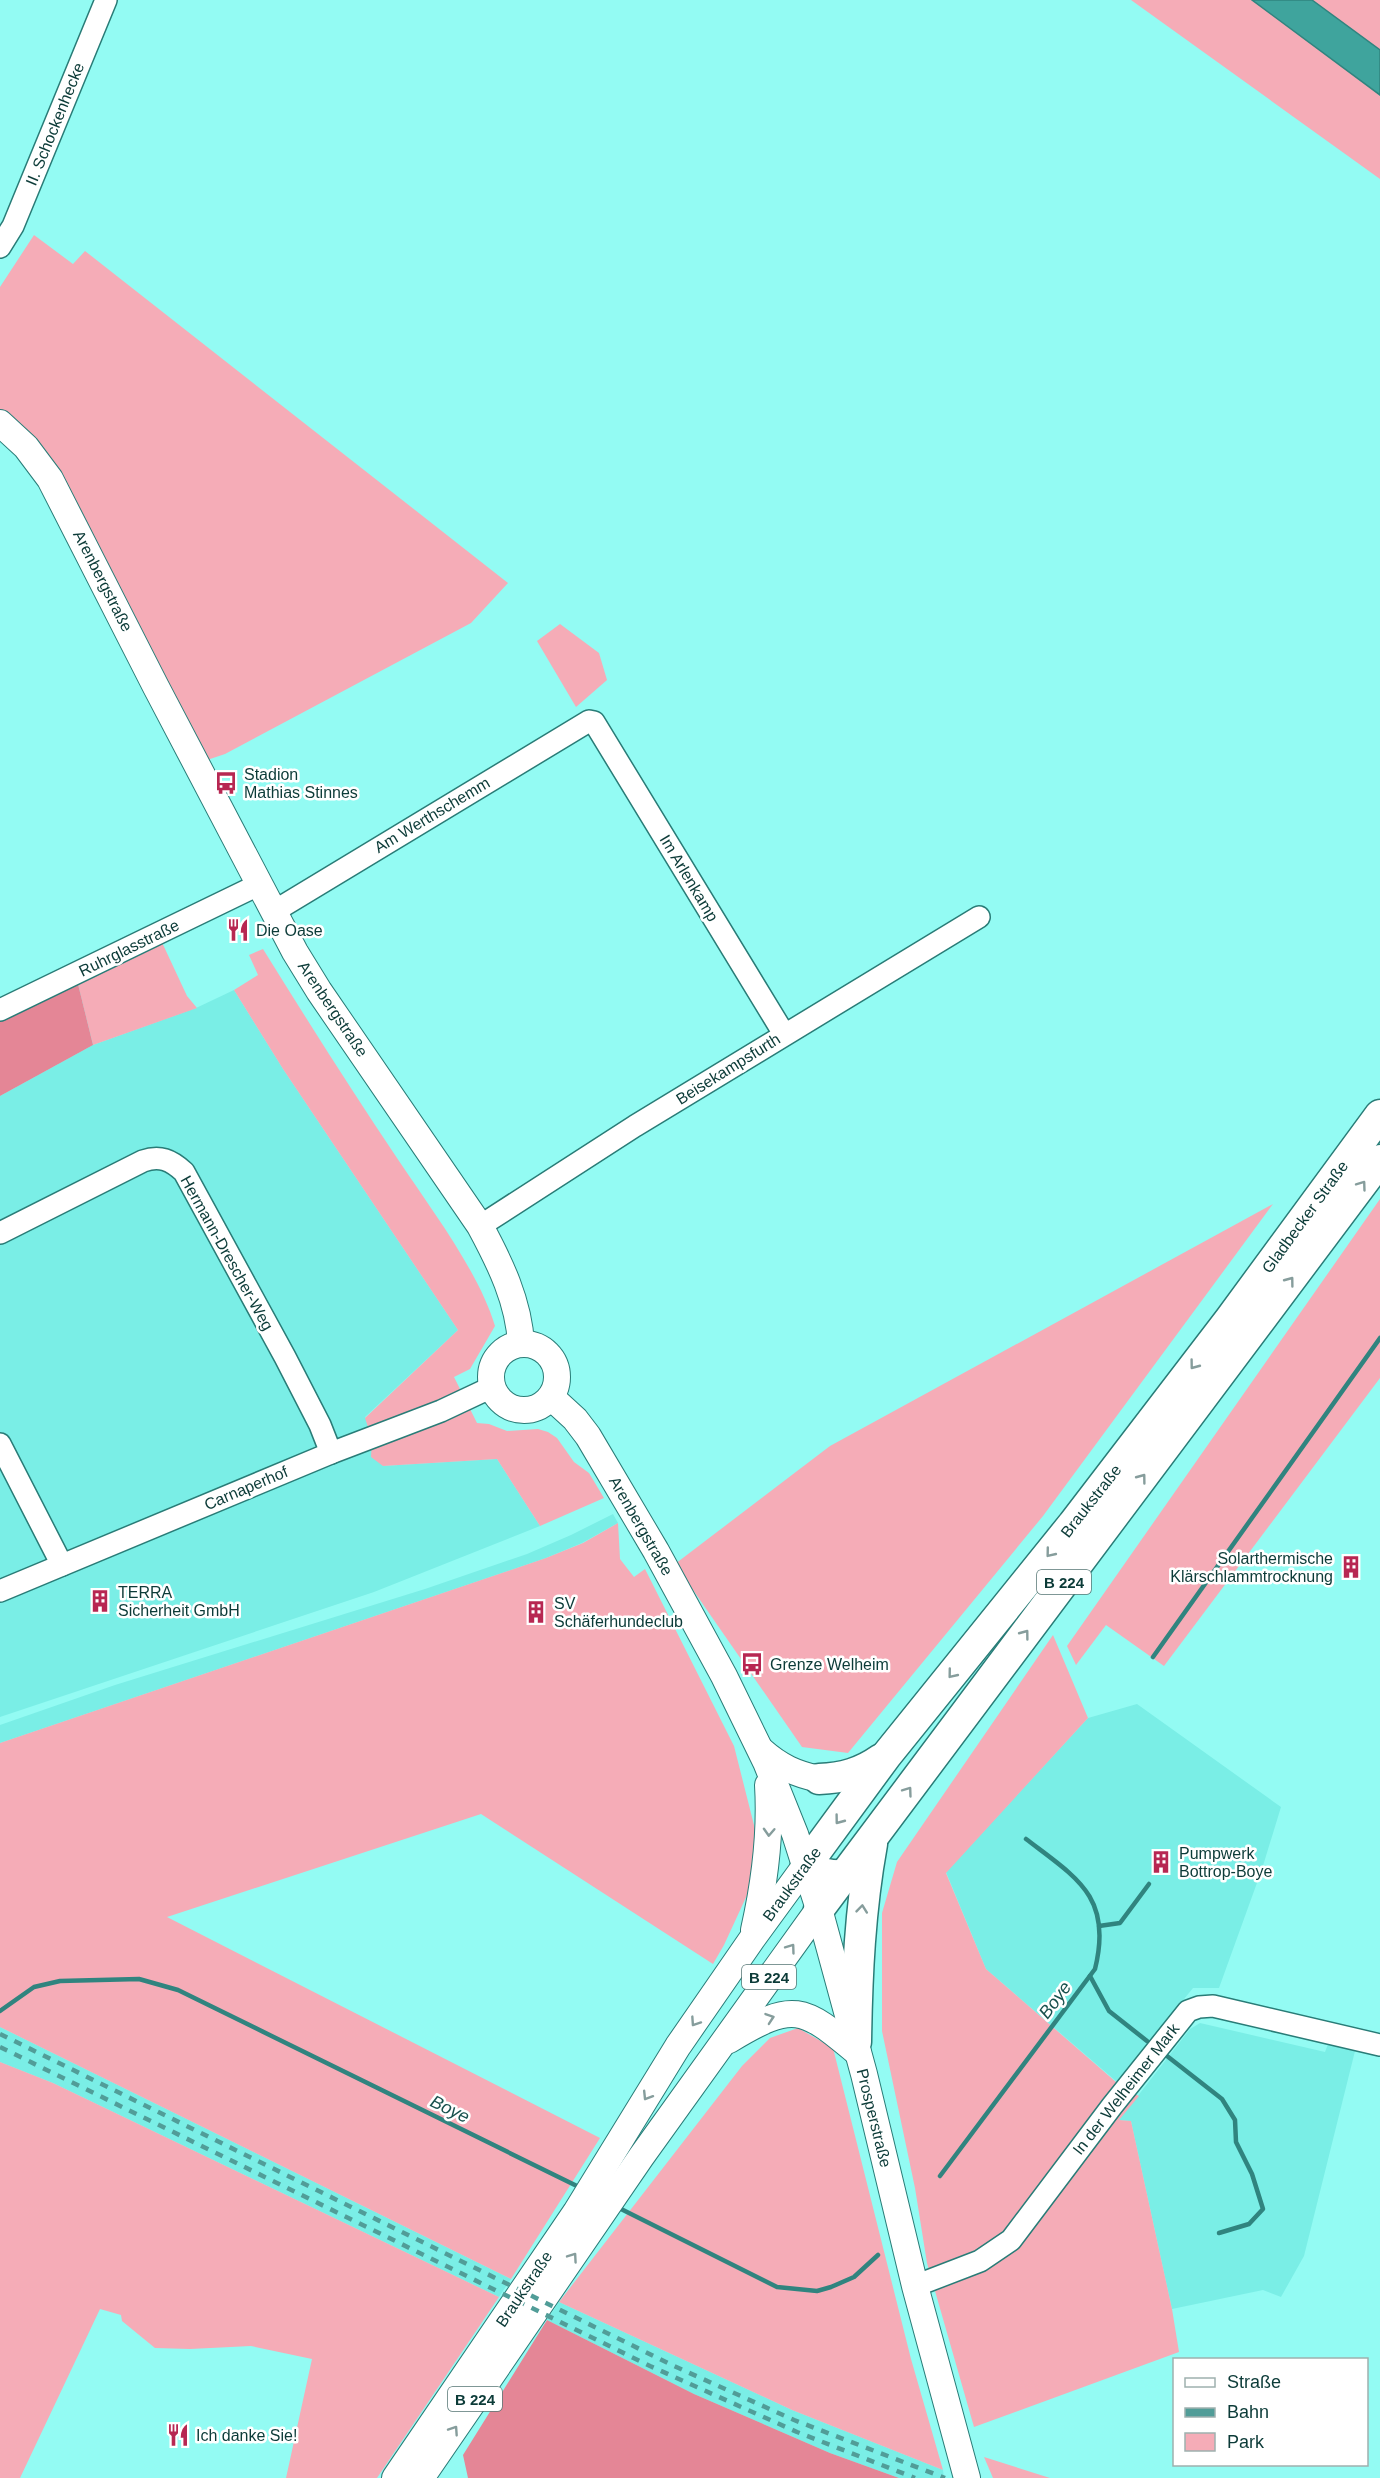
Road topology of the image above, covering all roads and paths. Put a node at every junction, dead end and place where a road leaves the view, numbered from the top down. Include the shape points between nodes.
1 (106, 0) edge
2 (3, 235) edge
3 (0, 423) edge
4 (594, 722) joint
5 (258, 885) junction
6 (273, 912) junction
7 (979, 917) dead end
8 (0, 1010) edge
9 (784, 1034) junction
10 (1380, 1115) edge
11 (1380, 1160) edge
12 (480, 1226) junction
13 (0, 1233) edge
14 (1242, 1323) junction
15 (521, 1344) junction
16 (492, 1387) junction
17 (551, 1397) junction
18 (0, 1444) edge
19 (331, 1453) junction
20 (62, 1565) junction
21 (0, 1591) edge
22 (764, 1756) junction
23 (886, 1756) junction
24 (819, 1779) joint
25 (873, 1838) junction
26 (806, 1865) junction
27 (845, 1875) junction
28 (782, 1898) junction
29 (819, 1909) junction
30 (752, 1939) junction
31 (1380, 2045) edge
32 (719, 2046) junction
33 (857, 2048) junction
34 (611, 2179) junction
35 (586, 2218) junction
36 (915, 2286) junction
37 (395, 2478) edge
38 (421, 2478) edge
39 (967, 2478) edge

1 - 2 street, II. Schockenhecke
3 - 5 main road, Arenbergstraße via 26,447 50,479
4 - 6 street, Am Werthschemm via 589,721 515,764
4 - 9 street, Im Arlenkamp
5 - 6 main road, Arenbergstraße
5 - 8 street, Ruhrglasstraße
6 - 12 main road, Arenbergstraße via 319,990
7 - 9 street, Beisekampsfurth
9 - 12 street, Beisekampsfurth
10 - 14 highway, Gladbecker Straße / B 224
14 -> 11 highway, Gladbecker Straße / B 224
12 - 15 main road, Arenbergstraße via 515,1305
13 - 19 street, Hermann-Drescher-Weg via 143,1161 153,1157 172,1162 184,1172 320,1425
14 -> 23 highway, Braukstraße / B 224
25 -> 14 highway, Braukstraße / B 224
15 - 16 main road via 497,1359 491,1375
15 - 17 main road via 539,1348 552,1360 557,1379
16 - 17 main road via 502,1402 519,1410 537,1408
16 - 19 street, Carnaperhof
17 - 22 main road, Arenbergstraße via 581,1427 606,1465
18 - 20 street
19 - 20 street, Carnaperhof
20 - 21 street, Carnaperhof
22 - 24 main road via 798,1775
22 - 26 main road, Prosperstraße
22 -> 30 main road via 770,1814 767,1860
23 - 24 highway via 866,1770 843,1778
23 -> 26 highway, Braukstraße / B 224
25 - 27 highway, Braukstraße / B 224
33 -> 25 highway via 857,1967
26 - 27 highway via 831,1876
26 - 28 main road, Braukstraße / B 224
26 - 29 main road, Prosperstraße
27 - 29 highway, Braukstraße / B 224
28 - 29 main road via 795,1898
28 - 30 main road, Braukstraße / B 224
32 -> 29 main road, Braukstraße / B 224
29 - 33 main road, Prosperstraße
30 -> 34 main road, Braukstraße / B 224 via 678,2046
31 - 36 street, In der Welheimer Mark via 1214,2006 1188,2012 1011,2240 980,2261
32 -> 33 main road via 762,2020 797,2014 811,2017
32 - 34 main road, Braukstraße / B 224
33 - 36 main road, Prosperstraße
34 - 35 main road, Braukstraße / B 224
35 - 37 main road, Braukstraße / B 224
38 -> 35 main road, Braukstraße / B 224
36 - 39 main road, Prosperstraße

